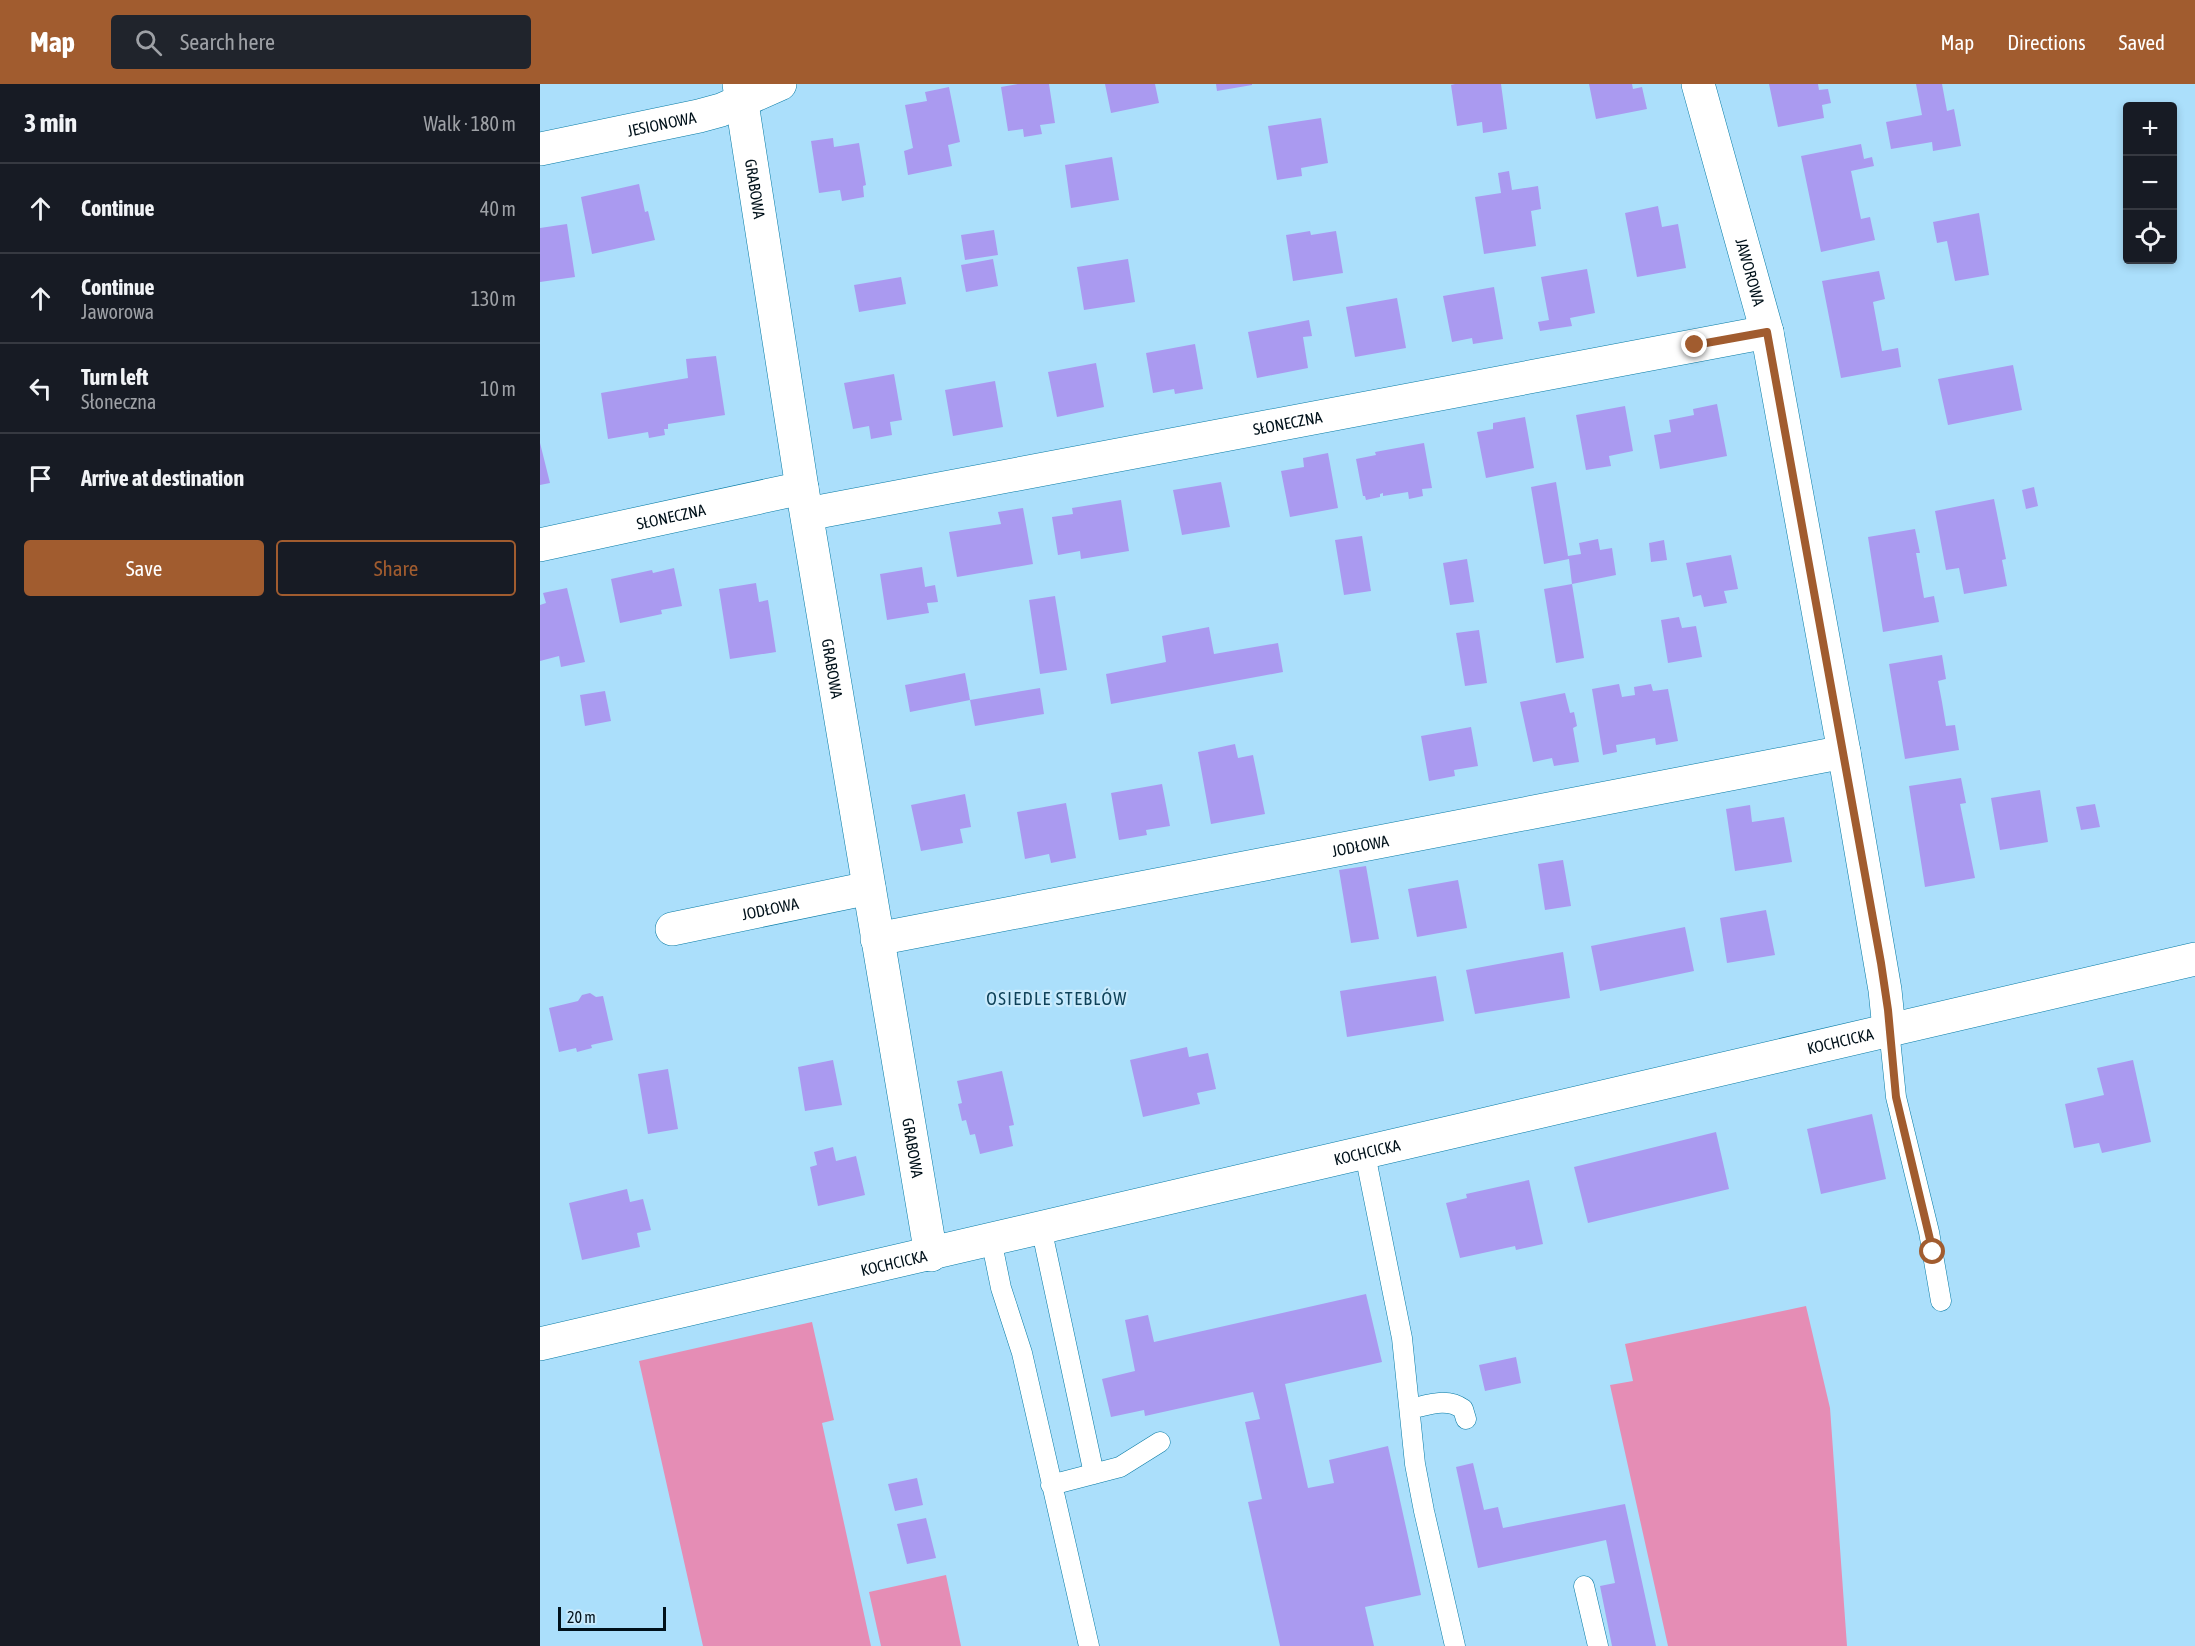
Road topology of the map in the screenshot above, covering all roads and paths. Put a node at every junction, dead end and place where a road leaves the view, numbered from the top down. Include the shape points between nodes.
1 (780, 84) edge
2 (1698, 84) edge
3 (740, 92) edge
4 (540, 149) edge
5 (1767, 332) junction
6 (804, 501) junction
7 (540, 545) edge
8 (1844, 752) junction
9 (869, 888) junction
10 (672, 929) dead end
11 (877, 939) junction
12 (2195, 959) edge
13 (1889, 1029) junction
14 (1365, 1154) junction
15 (1041, 1227) junction
16 (992, 1239) junction
17 (931, 1255) junction
18 (1941, 1301) dead end
19 (540, 1344) edge
20 (1410, 1409) junction
21 (1466, 1419) dead end
22 (1160, 1442) dead end
23 (1094, 1474) junction
24 (1052, 1485) junction
25 (1584, 1586) dead end
26 (1089, 1646) edge
27 (1455, 1646) edge
28 (1598, 1646) edge

1 - 3 street, JESIONOWA
2 - 5 street, JAWOROWA
3 - 4 street, JESIONOWA via 721,110
3 - 6 street, GRABOWA
5 - 6 street, SŁONECZNA
5 - 8 street, JAWOROWA
6 - 7 street, SŁONECZNA
6 - 9 street, GRABOWA
8 - 11 street, JODŁOWA
8 - 13 street, JAWOROWA via 1886,990
9 - 10 street, JODŁOWA
9 - 11 street, GRABOWA
11 - 17 street, GRABOWA
12 - 13 street, KOCHCICKA
13 - 14 street, KOCHCICKA
13 - 18 lane via 1896,1097 1929,1232
14 - 15 street, KOCHCICKA
14 - 20 lane via 1402,1338
15 - 16 street, KOCHCICKA
15 - 23 lane
16 - 17 street, KOCHCICKA
16 - 24 lane
17 - 19 street, KOCHCICKA
20 - 21 lane via 1450,1402 1463,1409
20 - 27 lane via 1415,1464
22 - 23 lane via 1120,1467
23 - 24 lane
24 - 26 lane
25 - 28 lane

